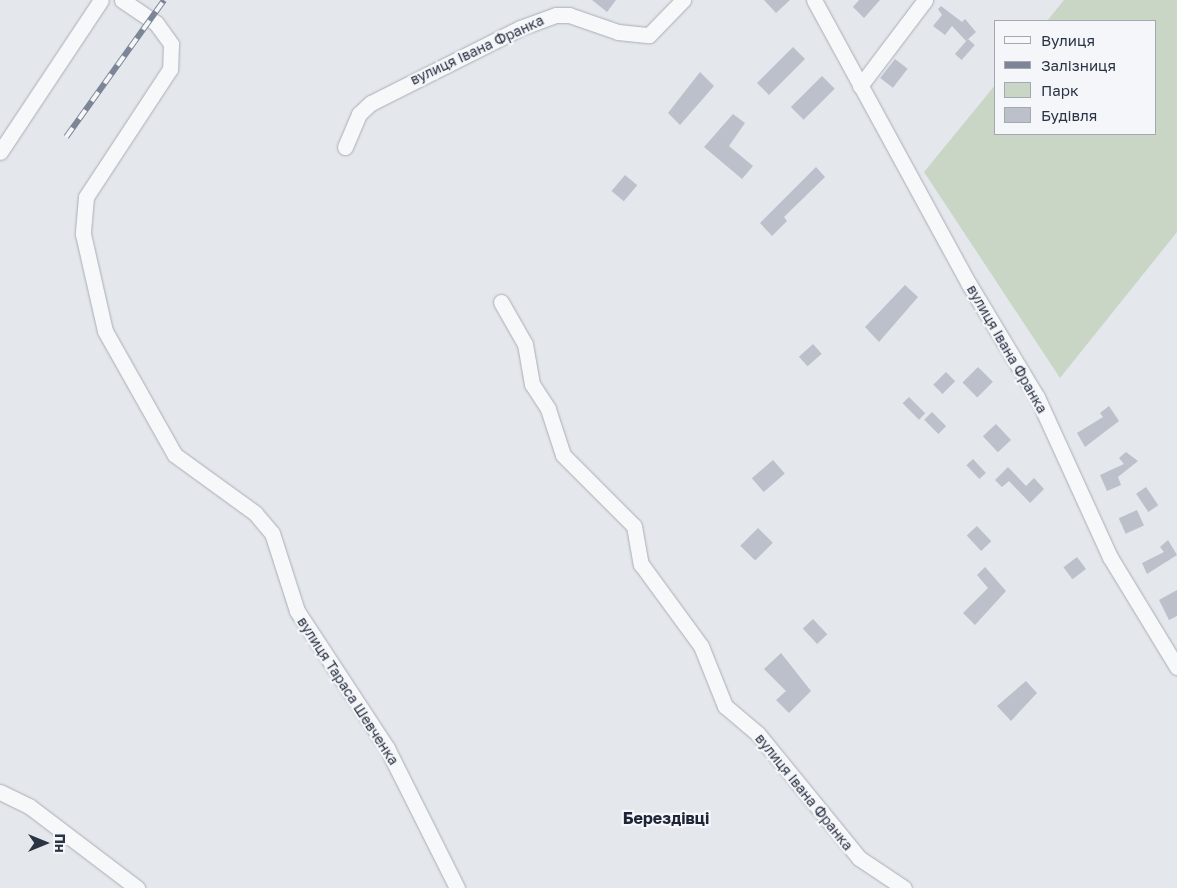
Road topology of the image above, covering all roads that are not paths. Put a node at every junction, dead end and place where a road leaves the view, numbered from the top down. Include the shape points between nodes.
1 (101, 0) edge
2 (122, 0) edge
3 (683, 0) edge
4 (814, 0) edge
5 (925, 0) edge
6 (860, 86) junction
7 (345, 147) dead end
8 (0, 152) edge
9 (501, 302) dead end
10 (1177, 667) edge
11 (0, 792) edge
12 (137, 888) edge
13 (458, 888) edge
14 (904, 888) edge

1 - 8 street
2 - 13 street, вулиця Тараса Шевченка via 156,23 171,44 170,69 86,197 83,234 106,331 175,455 255,513 272,533 297,611 387,748
3 - 7 street, вулиця Івана Франка via 649,35 618,32 569,15 520,28 427,71 371,103 359,114
4 - 6 street, вулиця Івана Франка
5 - 6 street
6 - 10 street, вулиця Івана Франка via 1037,397 1110,557
9 - 14 street, вулиця Івана Франка via 525,344 532,384 548,409 563,455 634,526 641,564 701,646 724,706 758,734 859,858
11 - 12 street via 28,806

